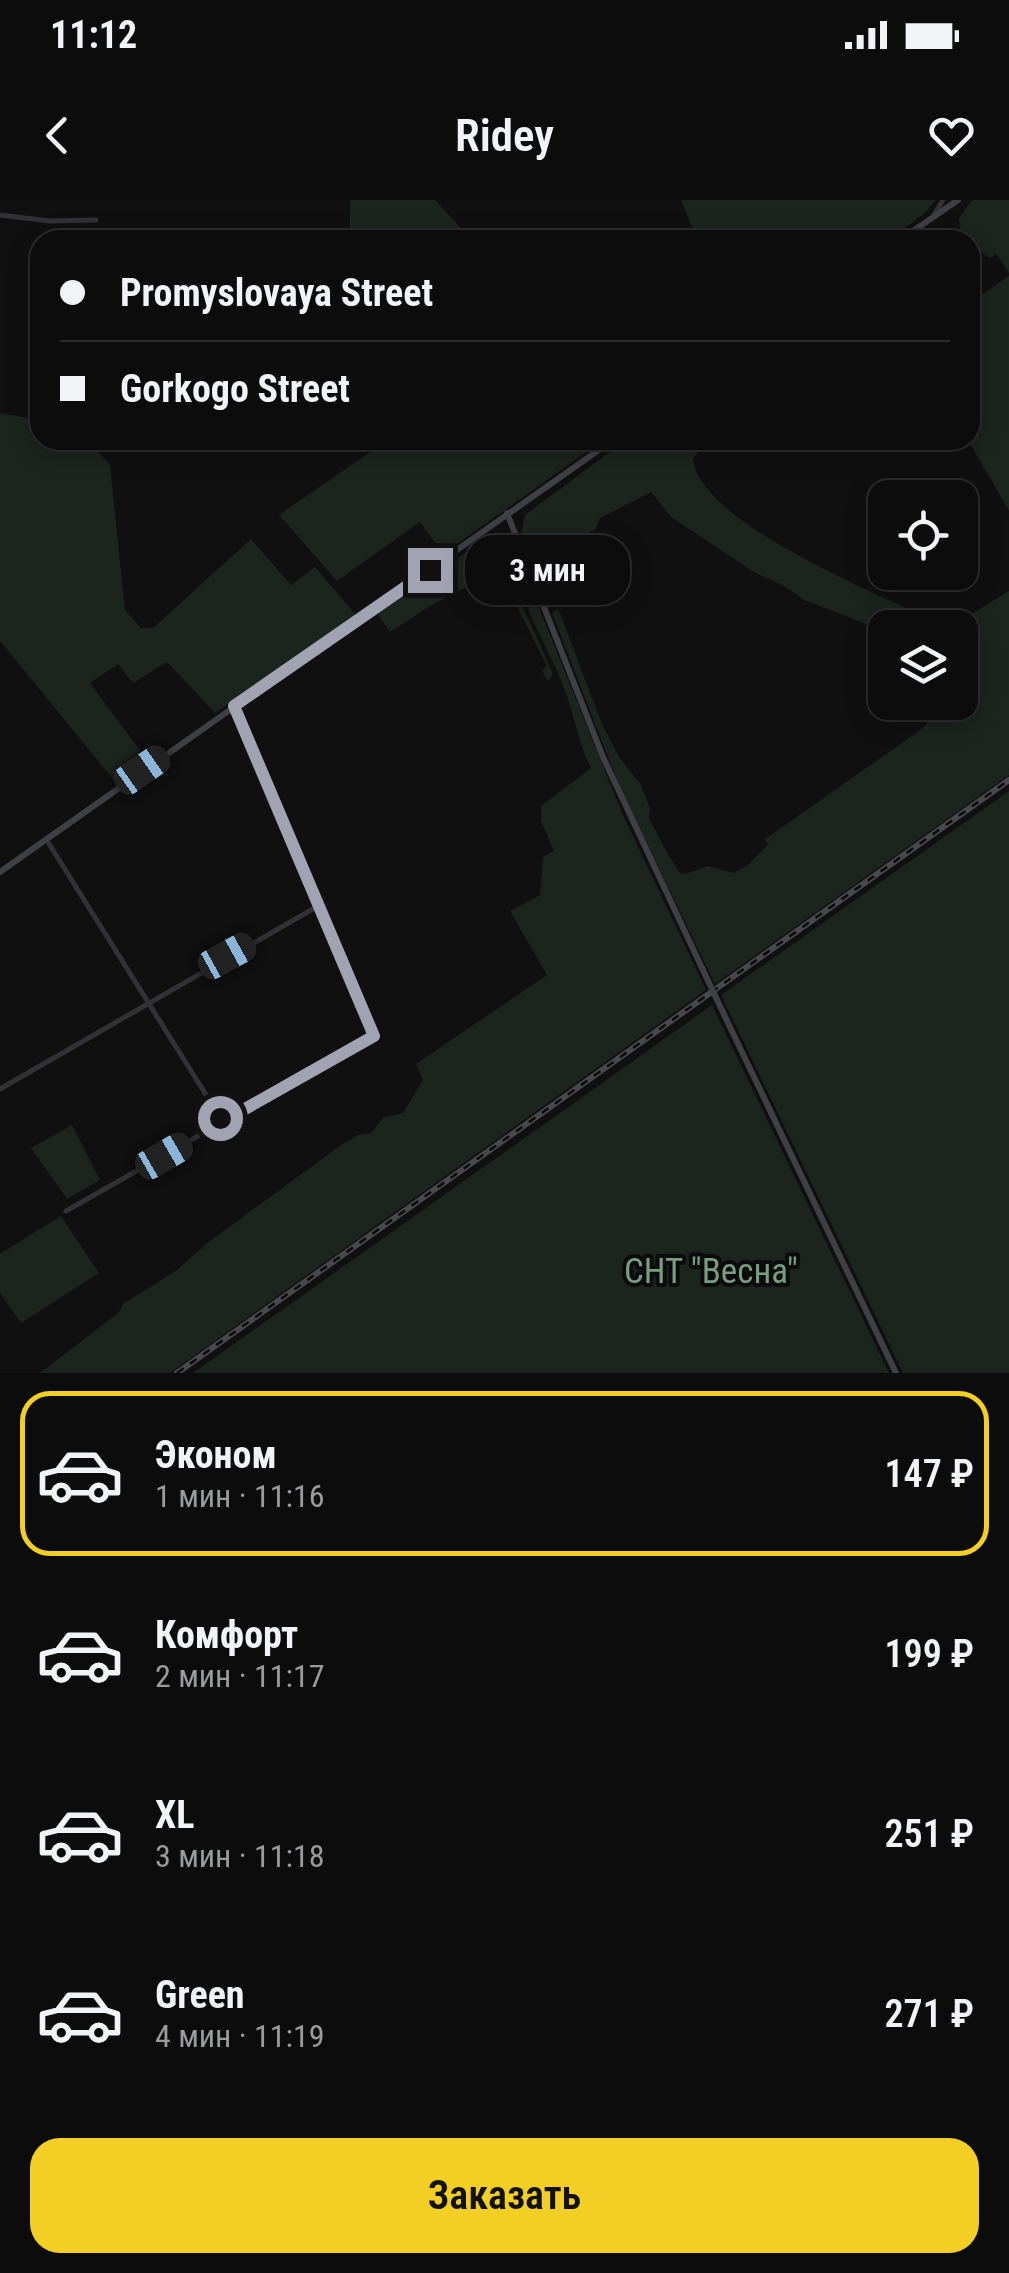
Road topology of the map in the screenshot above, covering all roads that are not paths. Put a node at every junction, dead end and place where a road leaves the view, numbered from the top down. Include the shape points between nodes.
1 (943, 200) edge
2 (958, 200) edge
3 (0, 215) edge
4 (931, 218) junction
5 (96, 220) dead end
6 (914, 230) edge
7 (599, 450) edge
8 (508, 513) junction
9 (234, 706) junction
10 (46, 839) junction
11 (0, 872) edge
12 (319, 906) junction
13 (148, 1002) junction
14 (0, 1089) edge
15 (222, 1122) junction
16 (66, 1212) dead end
17 (896, 1373) edge

1 - 4 street
2 - 4 main road
3 - 5 street
4 - 6 main road
7 - 8 main road
8 - 9 main road
8 - 17 main road, bridge via 608,769
9 - 10 main road
9 - 12 street
10 - 11 main road
10 - 13 street
12 - 13 street
12 - 15 street via 374,1036
13 - 14 street
13 - 15 street
15 - 16 street

